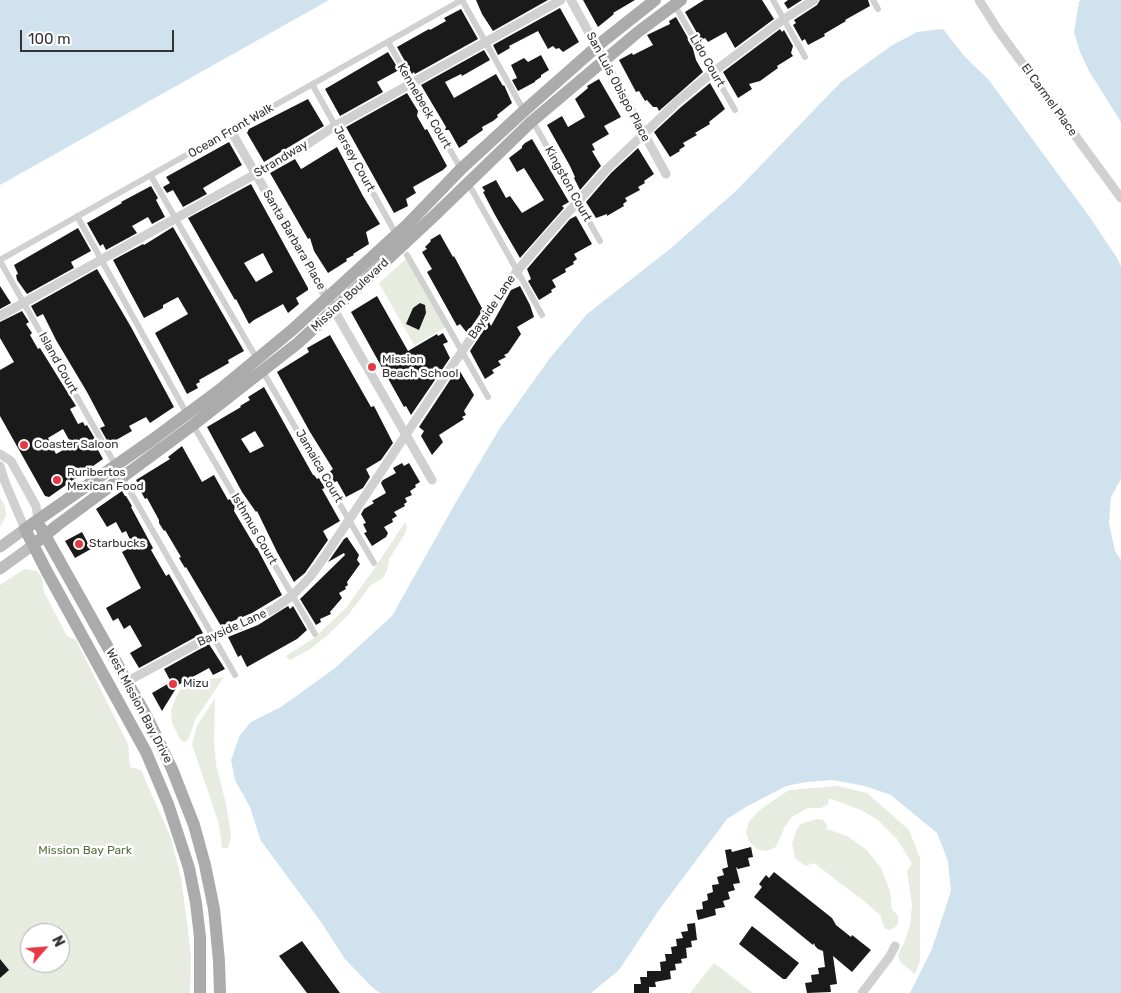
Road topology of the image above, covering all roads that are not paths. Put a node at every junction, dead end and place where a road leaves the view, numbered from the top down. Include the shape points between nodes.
1 (462, 0) edge
2 (561, 0) edge
3 (571, 0) edge
4 (655, 0) edge
5 (773, 0) edge
6 (814, 0) edge
7 (873, 0) edge
8 (980, 0) edge
9 (680, 6) edge
10 (878, 9) dead end
11 (784, 19) junction
12 (388, 42) junction
13 (486, 42) junction
14 (596, 47) junction
15 (805, 57) dead end
16 (604, 61) junction
17 (713, 72) junction
18 (312, 84) junction
19 (411, 84) junction
20 (735, 110) dead end
21 (524, 111) junction
22 (335, 126) junction
23 (536, 127) dead end
24 (231, 131) junction
25 (642, 134) junction
26 (461, 169) junction
27 (256, 174) junction
28 (666, 174) dead end
29 (151, 176) junction
30 (472, 190) dead end
31 (1121, 198) edge
32 (578, 201) junction
33 (77, 216) junction
34 (176, 219) junction
35 (396, 234) junction
36 (600, 241) dead end
37 (408, 255) dead end
38 (101, 259) junction
39 (0, 261) edge
40 (517, 270) junction
41 (327, 297) junction
42 (24, 302) junction
43 (334, 310) junction
44 (542, 315) dead end
45 (0, 316) edge
46 (462, 351) junction
47 (260, 365) junction
48 (488, 397) dead end
49 (190, 419) junction
50 (406, 436) junction
51 (0, 454) edge
52 (0, 466) edge
53 (116, 466) junction
54 (122, 477) junction
55 (432, 480) dead end
56 (38, 520) junction
57 (350, 520) junction
58 (26, 529) junction
59 (44, 535) junction
60 (33, 545) junction
61 (0, 547) edge
62 (374, 563) dead end
63 (0, 569) edge
64 (293, 595) junction
65 (315, 634) dead end
66 (213, 635) junction
67 (235, 675) dead end
68 (128, 682) junction
69 (146, 752) junction
70 (172, 769) junction
71 (895, 946) dead end
72 (200, 993) edge
73 (220, 993) edge
74 (862, 993) edge

1 - 12 street, Ocean Front Walk
1 - 13 street
2 - 13 street, Strandway
3 - 14 street, San Luis Obispo Place
4 - 14 main road, Mission Boulevard
5 - 11 street
6 - 11 street, Bayside Lane
7 - 10 street
8 - 31 street, El Carmel Place via 998,30
9 - 16 main road, Mission Boulevard via 638,32
9 - 17 street, Lido Court
11 - 15 street
11 - 17 street, Bayside Lane
12 - 18 street, Ocean Front Walk
12 - 19 street, Kennebeck Court
13 - 19 street, Strandway
13 - 21 street
14 - 16 street, San Luis Obispo Place
14 - 21 main road, Mission Boulevard
16 - 25 street, San Luis Obispo Place
16 - 43 main road, Mission Boulevard via 530,122
17 - 20 street, Lido Court
17 - 25 street, Bayside Lane
18 - 22 street, Jersey Court
18 - 24 street, Ocean Front Walk
19 - 22 street, Strandway
19 - 26 street, Kennebeck Court
21 - 26 main road, Mission Boulevard
22 - 27 street, Strandway
22 - 35 street, Jersey Court
23 - 32 street, Kingston Court
24 - 27 street, Santa Barbara Place
24 - 29 street, Ocean Front Walk
25 - 28 street, San Luis Obispo Place
25 - 32 street, Bayside Lane
26 - 35 main road, Mission Boulevard
27 - 34 street, Strandway
27 - 41 street, Santa Barbara Place
29 - 33 street, Ocean Front Walk
29 - 34 street, Jamaica Court
30 - 40 street
32 - 36 street, Kingston Court
32 - 40 street, Bayside Lane
33 - 38 street, Isthmus Court
33 - 39 street, Ocean Front Walk
34 - 38 street, Strandway
34 - 47 street, Jamaica Court
35 - 41 main road, Mission Boulevard
37 - 46 street
38 - 42 street, Strandway
38 - 49 street, Isthmus Court
39 - 42 street, Island Court
40 - 44 street
40 - 46 street, Bayside Lane
41 - 43 street, Santa Barbara Place
41 - 47 main road, Mission Boulevard
42 - 45 street, Strandway
42 - 53 street, Island Court
43 - 47 main road, Mission Boulevard via 298,343
43 - 50 street, Santa Barbara Place
46 - 48 street
46 - 50 street, Bayside Lane
47 - 49 main road, Mission Boulevard
47 - 57 street, Jamaica Court
49 - 53 main road, Mission Boulevard
49 - 54 main road, Mission Boulevard
49 - 64 street, Isthmus Court
50 - 55 street, Santa Barbara Place
50 - 57 street, Bayside Lane
51 - 56 street via 11,460 36,506
52 - 58 street
53 - 56 main road, Mission Boulevard
54 - 59 main road, Mission Boulevard
54 - 66 street
56 - 58 main road, Mission Boulevard
56 - 59 main road, West Mission Bay Drive
57 - 62 street, Jamaica Court
57 - 64 street, Bayside Lane via 310,577
58 - 60 main road, West Mission Bay Drive
58 - 61 main road, Mission Boulevard
59 - 60 main road, Mission Boulevard
59 - 68 main road, West Mission Bay Drive
60 - 63 main road, Mission Boulevard
60 - 69 main road, West Mission Bay Drive
64 - 65 street, Isthmus Court
64 - 66 street, Bayside Lane via 256,619
66 - 67 street
66 - 68 street, Bayside Lane
68 - 70 main road, West Mission Bay Drive
69 - 70 main road via 156,756 165,769
69 - 72 main road, West Mission Bay Drive via 168,804 189,868 200,938
70 - 73 main road, West Mission Bay Drive via 194,825 205,865 214,909
71 - 74 street

